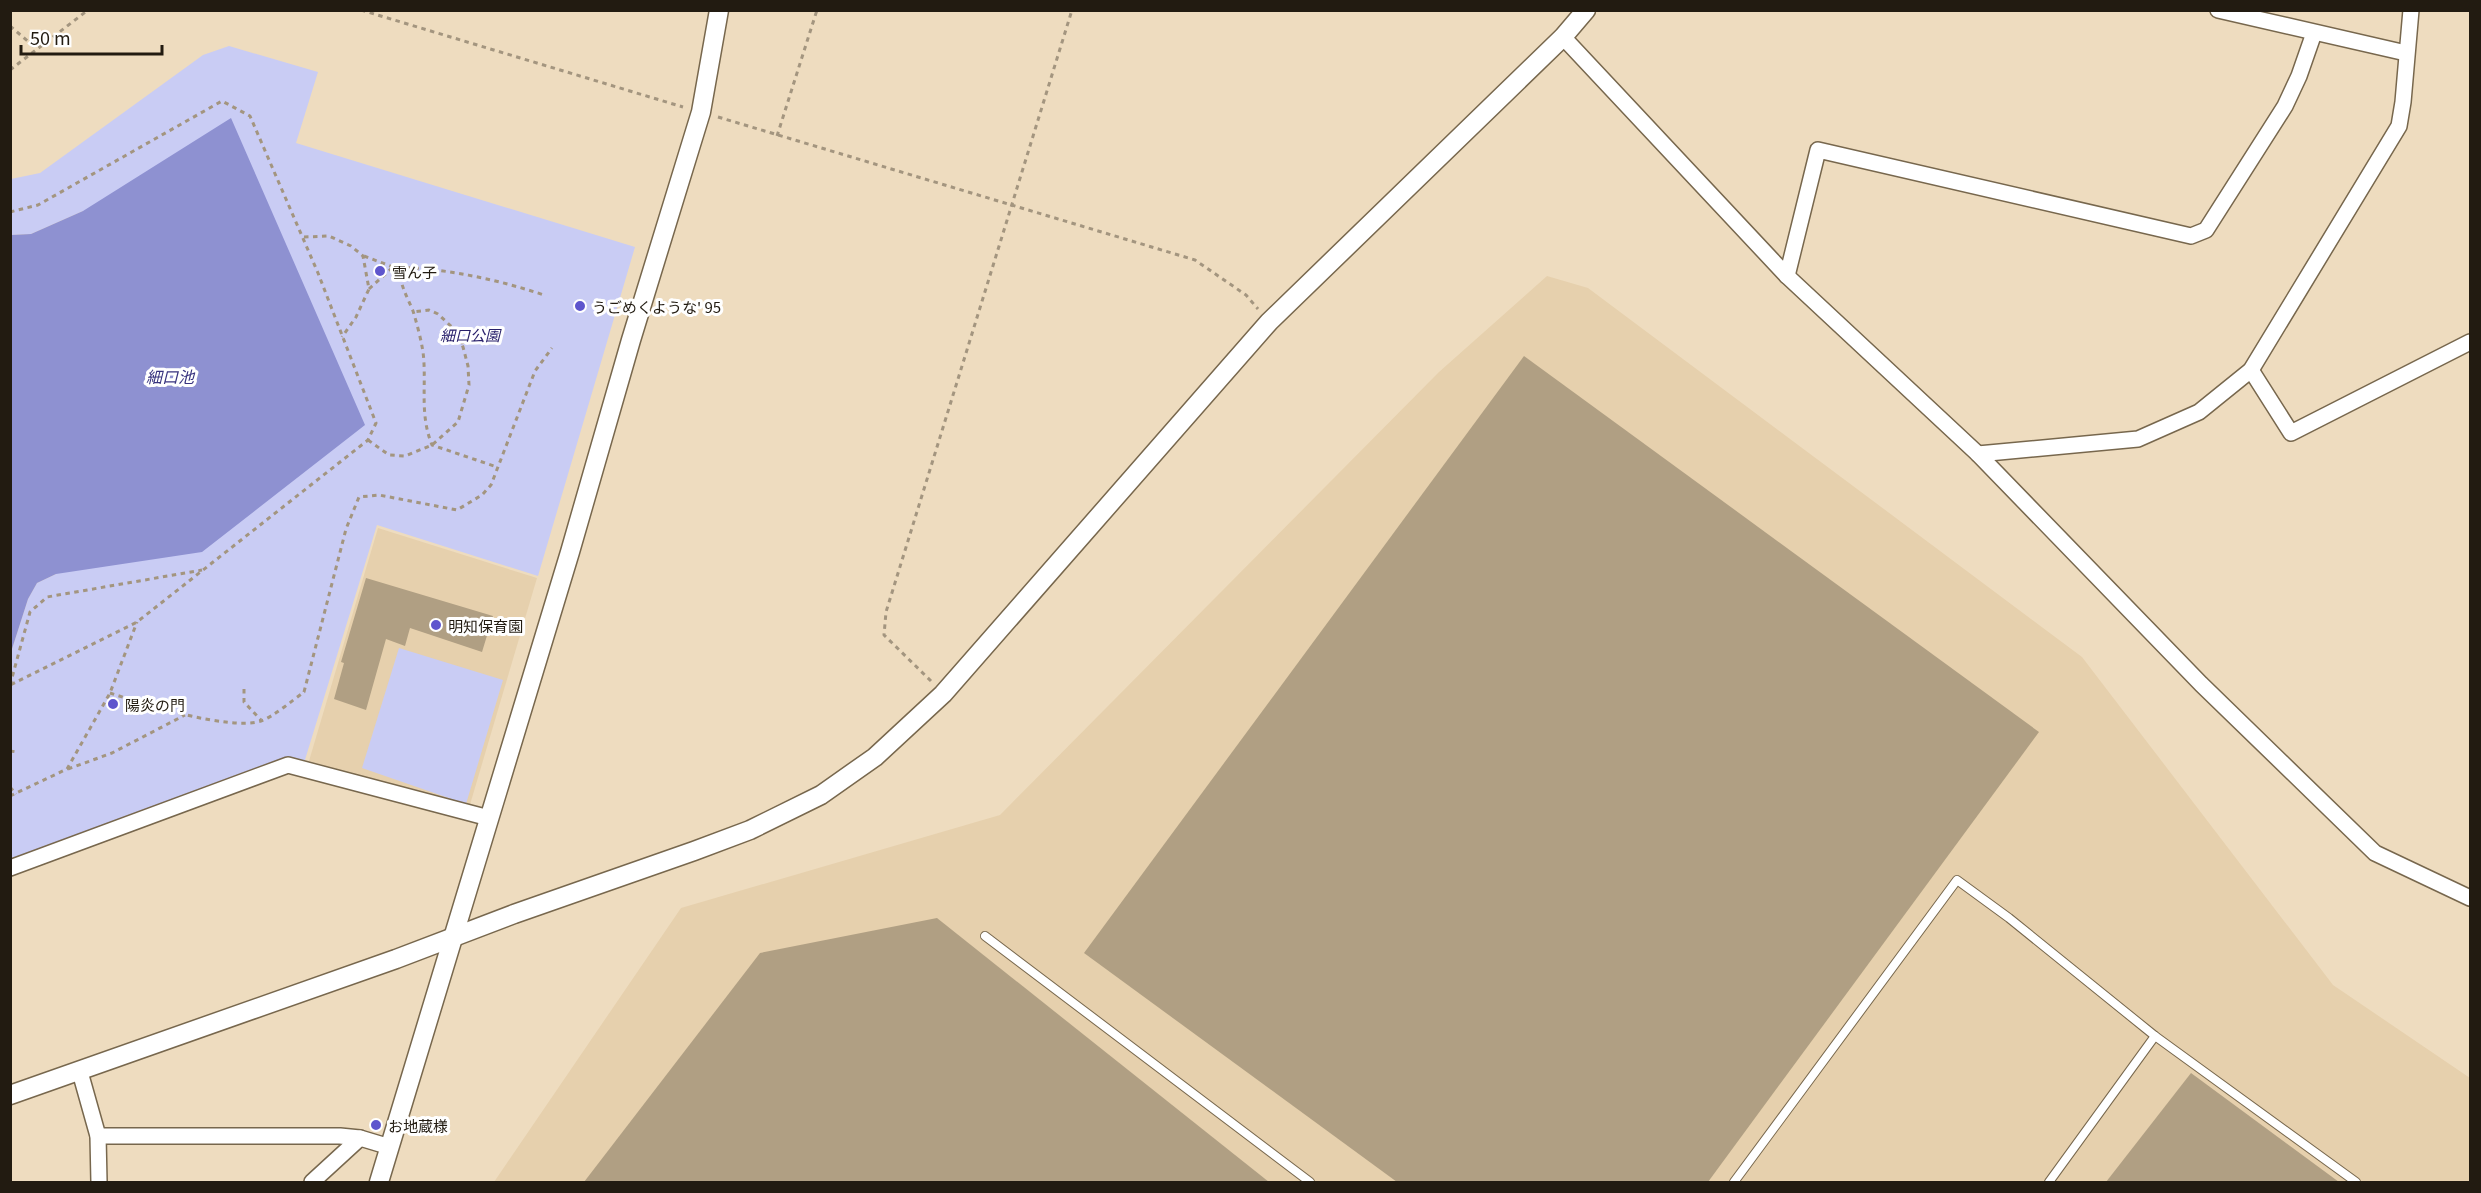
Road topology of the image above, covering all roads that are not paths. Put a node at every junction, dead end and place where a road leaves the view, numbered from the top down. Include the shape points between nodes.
1 (719, 10) edge
2 (1586, 10) edge
3 (2218, 10) edge
4 (2411, 10) edge
5 (2314, 33) junction
6 (1563, 37) junction
7 (2406, 53) junction
8 (1787, 276) junction
9 (2470, 342) edge
10 (2251, 370) junction
11 (1978, 454) junction
12 (489, 818) junction
13 (10, 868) edge
14 (2470, 898) edge
15 (985, 936) dead end
16 (454, 937) junction
17 (2155, 1036) junction
18 (80, 1072) junction
19 (10, 1095) edge
20 (98, 1136) junction
21 (360, 1138) junction
22 (390, 1147) junction
23 (99, 1182) edge
24 (312, 1182) edge
25 (379, 1182) edge
26 (1310, 1182) edge
27 (1734, 1182) edge
28 (2049, 1182) edge
29 (2356, 1182) edge

1 - 12 street via 701,112
2 - 6 street
3 - 5 street
4 - 7 street
5 - 7 street
5 - 8 street via 2300,76 2284,106 2206,230 2191,236 1818,150
6 - 8 street
6 - 16 street via 1269,322 943,694 875,757 811,800 750,830
7 - 10 street via 2399,126
8 - 11 street
9 - 10 street via 2291,433
10 - 11 street via 2199,412 2138,438
11 - 14 street via 2201,684 2375,853
12 - 13 street via 288,765
12 - 16 street
15 - 26 lane
16 - 18 street
16 - 22 street
17 - 27 lane via 1957,880
17 - 28 lane
17 - 29 lane
18 - 19 street
18 - 20 street
20 - 21 street
20 - 23 street
21 - 22 street
21 - 24 street
22 - 25 street

